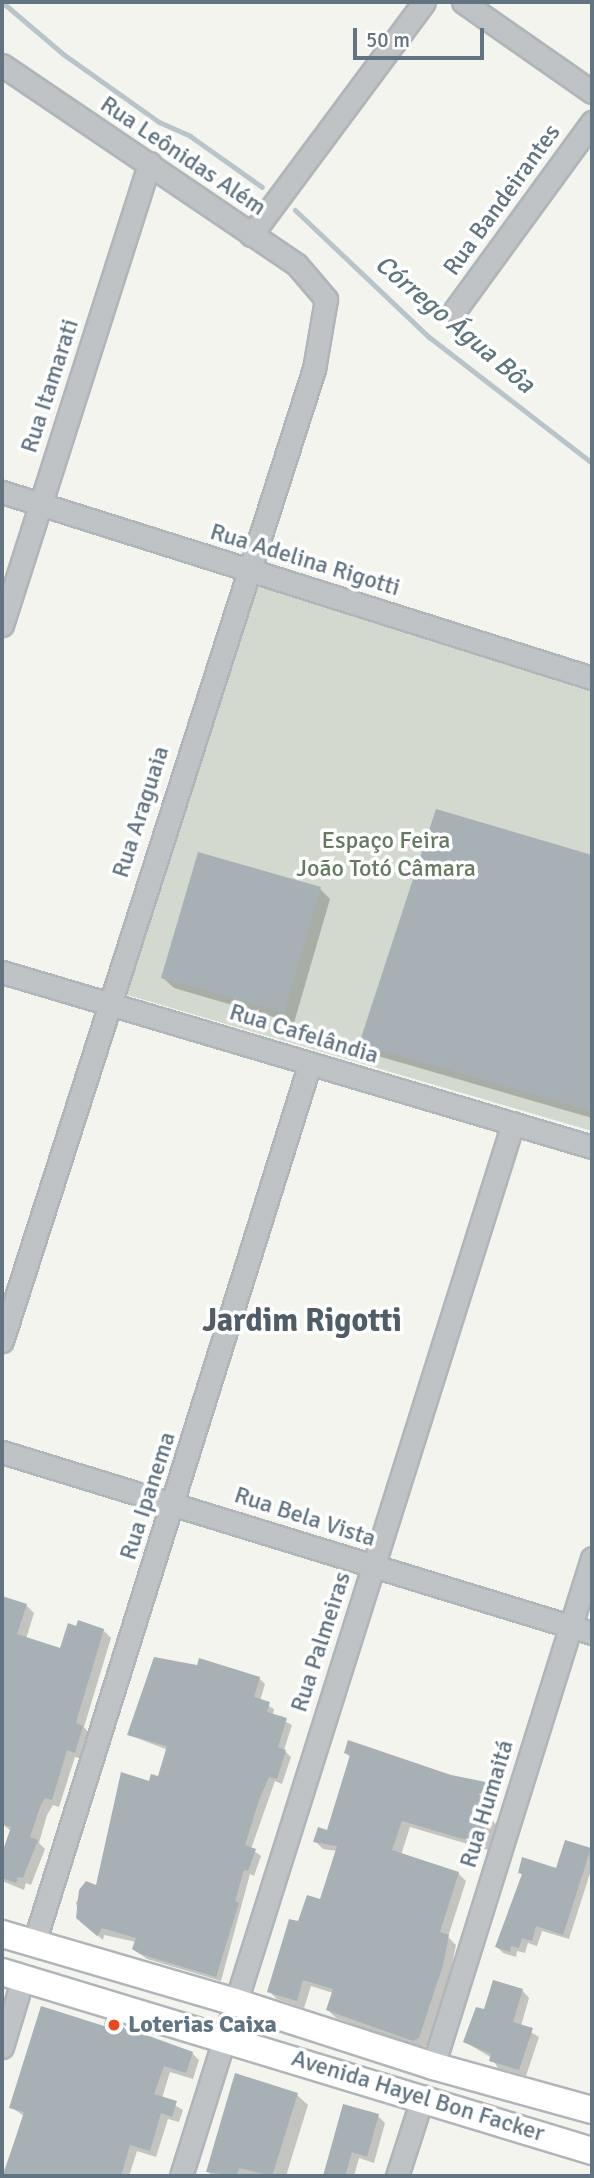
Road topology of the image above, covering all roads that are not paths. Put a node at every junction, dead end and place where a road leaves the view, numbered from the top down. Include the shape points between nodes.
1 (424, 2) edge
2 (463, 2) edge
3 (2, 65) edge
4 (592, 92) edge
5 (592, 122) edge
6 (149, 163) junction
7 (251, 235) junction
8 (326, 299) joint
9 (455, 310) dead end
10 (2, 492) edge
11 (39, 504) junction
12 (246, 569) junction
13 (2, 625) edge
14 (592, 678) edge
15 (2, 972) edge
16 (107, 1003) junction
17 (310, 1063) junction
18 (513, 1123) junction
19 (592, 1147) edge
20 (2, 1341) edge
21 (2, 1452) edge
22 (173, 1503) junction
23 (592, 1558) edge
24 (373, 1566) junction
25 (570, 1626) junction
26 (592, 1633) edge
27 (2, 1934) edge
28 (34, 1943) junction
29 (12, 1975) edge
30 (235, 2001) junction
31 (224, 2037) junction
32 (2, 2047) edge
33 (433, 2066) junction
34 (423, 2096) junction
35 (592, 2110) edge
36 (592, 2151) edge
37 (181, 2176) edge
38 (397, 2176) edge

1 - 7 street
2 - 4 street
3 - 6 street, Rua Leônidas Além
5 - 9 street, Rua Bandeirantes
6 - 7 street, Rua Leônidas Além
6 - 11 street, Rua Itamarati
7 - 8 street, Rua Leônidas Além via 297,265
8 - 12 street, Rua Araguaia via 314,369
10 - 11 street, Rua Adelina Rigotti
11 - 12 street, Rua Adelina Rigotti
11 - 13 street, Rua Itamarati
12 - 14 street, Rua Adelina Rigotti
12 - 16 street, Rua Araguaia
15 - 16 street, Rua Cafelândia
16 - 17 street, Rua Cafelândia
16 - 20 street, Rua Araguaia
17 - 18 street, Rua Cafelândia
17 - 22 street, Rua Ipanema
18 - 19 street, Rua Cafelândia
18 - 24 street, Rua Palmeiras
21 - 22 street, Rua Bela Vista
22 - 24 street, Rua Bela Vista
22 - 28 street, Rua Ipanema
23 - 25 street, Rua Humaitá
24 - 25 street, Rua Bela Vista
24 - 30 street, Rua Palmeiras
25 - 26 street, Rua Bela Vista
25 - 33 street, Rua Humaitá
27 - 28 main road, Avenida Hayel Bon Facker
28 - 30 main road, Avenida Hayel Bon Facker
29 - 31 main road, Avenida Hayel Bon Facker
29 - 32 street
30 - 31 street, Rua Palmeiras
30 - 33 main road, Avenida Hayel Bon Facker
31 - 34 main road, Avenida Hayel Bon Facker
31 - 37 street, Rua Palmeiras
33 - 35 main road, Avenida Hayel Bon Facker
34 - 36 main road, Avenida Hayel Bon Facker
34 - 38 street

